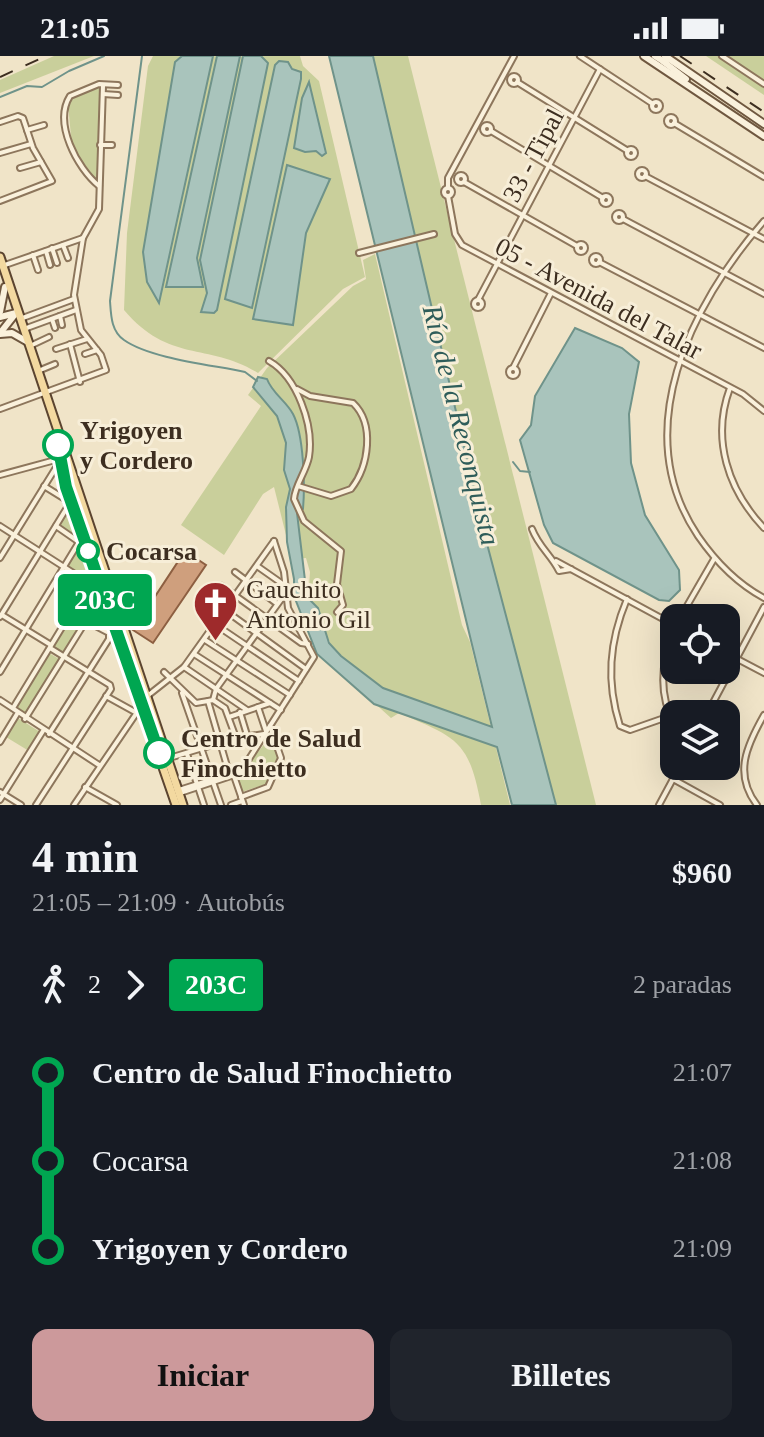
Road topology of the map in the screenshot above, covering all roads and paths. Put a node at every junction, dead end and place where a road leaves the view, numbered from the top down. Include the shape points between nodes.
1 (514, 56) edge
2 (580, 56) edge
3 (644, 56) edge
4 (655, 56) edge
5 (722, 56) edge
6 (664, 59) edge
7 (600, 69) junction
8 (517, 82) dead end
9 (764, 84) edge
10 (118, 85) dead end
11 (103, 86) junction
12 (103, 94) junction
13 (118, 95) dead end
14 (653, 104) dead end
15 (728, 112) junction
16 (574, 117) junction
17 (0, 122) edge
18 (674, 123) dead end
19 (764, 124) edge
20 (44, 125) dead end
21 (27, 130) junction
22 (491, 131) dead end
23 (764, 136) edge
24 (31, 144) junction
25 (100, 145) junction
26 (112, 145) dead end
27 (628, 151) dead end
28 (0, 153) edge
29 (41, 162) junction
30 (548, 165) junction
31 (20, 168) dead end
32 (645, 176) dead end
33 (764, 177) edge
34 (464, 182) dead end
35 (99, 186) junction
36 (603, 198) dead end
37 (0, 201) edge
38 (522, 214) junction
39 (623, 219) dead end
40 (764, 221) edge
41 (434, 234) dead end
42 (753, 234) junction
43 (83, 238) junction
44 (764, 239) edge
45 (63, 245) junction
46 (577, 246) dead end
47 (52, 248) junction
48 (46, 251) junction
49 (362, 253) dead end
50 (33, 255) junction
51 (0, 257) edge
52 (68, 258) dead end
53 (599, 262) dead end
54 (57, 263) dead end
55 (497, 264) junction
56 (50, 265) dead end
57 (1, 268) edge
58 (38, 270) dead end
59 (724, 273) junction
60 (5, 287) junction
61 (551, 293) junction
62 (764, 294) edge
63 (74, 299) junction
64 (478, 300) dead end
65 (76, 310) junction
66 (0, 315) edge
67 (60, 316) junction
68 (701, 316) junction
69 (18, 317) junction
70 (52, 319) junction
71 (62, 325) dead end
72 (55, 328) dead end
73 (22, 330) junction
74 (0, 334) edge
75 (49, 337) dead end
76 (87, 339) dead end
77 (28, 344) junction
78 (70, 344) junction
79 (764, 348) edge
80 (56, 349) dead end
81 (97, 350) junction
82 (85, 354) dead end
83 (269, 361) dead end
84 (679, 362) junction
85 (55, 364) dead end
86 (513, 368) dead end
87 (38, 371) junction
88 (80, 382) junction
89 (730, 388) junction
90 (297, 389) junction
91 (43, 395) junction
92 (0, 409) edge
93 (764, 411) edge
94 (64, 458) junction
95 (0, 475) edge
96 (44, 486) junction
97 (298, 486) junction
98 (0, 526) edge
99 (56, 526) junction
100 (764, 528) edge
101 (532, 529) dead end
102 (14, 535) junction
103 (41, 551) junction
104 (0, 558) edge
105 (714, 559) junction
106 (65, 566) junction
107 (257, 566) junction
108 (235, 572) dead end
109 (247, 581) junction
110 (284, 585) junction
111 (222, 586) dead end
112 (285, 594) junction
113 (236, 596) junction
114 (764, 598) edge
115 (627, 599) junction
116 (276, 603) junction
117 (688, 604) edge
118 (764, 607) edge
119 (226, 611) junction
120 (337, 612) dead end
121 (1, 615) edge
122 (267, 617) junction
123 (660, 619) edge
124 (216, 625) junction
125 (26, 630) junction
126 (257, 632) junction
127 (205, 640) junction
128 (308, 644) junction
129 (247, 646) junction
130 (50, 647) junction
131 (740, 652) edge
132 (194, 654) junction
133 (63, 657) junction
134 (237, 660) junction
135 (740, 660) edge
136 (184, 667) junction
137 (306, 669) junction
138 (0, 672) edge
139 (88, 672) junction
140 (164, 672) dead end
141 (764, 673) edge
142 (226, 674) junction
143 (171, 679) junction
144 (299, 681) junction
145 (216, 689) junction
146 (182, 693) junction
147 (290, 695) junction
148 (106, 696) junction
149 (0, 700) edge
150 (145, 700) junction
151 (210, 700) junction
152 (196, 703) junction
153 (270, 703) junction
154 (187, 706) junction
155 (258, 707) junction
156 (13, 708) junction
157 (247, 710) junction
158 (281, 710) junction
159 (135, 712) junction
160 (240, 712) junction
161 (17, 714) junction
162 (764, 715) edge
163 (229, 717) junction
164 (25, 719) junction
165 (660, 719) edge
166 (43, 730) junction
167 (267, 731) junction
168 (49, 734) junction
169 (247, 735) junction
170 (236, 738) junction
171 (1, 739) edge
172 (221, 742) junction
173 (72, 748) junction
174 (202, 749) junction
175 (187, 753) junction
176 (164, 760) junction
177 (99, 765) junction
178 (232, 774) junction
179 (672, 780) edge
180 (675, 780) edge
181 (212, 781) junction
182 (198, 786) junction
183 (85, 787) junction
184 (178, 792) junction
185 (2, 793) edge
186 (0, 800) edge
187 (242, 801) edge
188 (754, 804) edge
189 (21, 805) edge
190 (36, 805) edge
191 (74, 805) edge
192 (117, 805) edge
193 (176, 805) edge
194 (183, 805) edge
195 (204, 805) edge
196 (221, 805) edge
197 (231, 805) edge
198 (659, 805) edge
199 (720, 805) edge

1 - 55 street, 05 - Avenida del Talar via 444,192 459,242
2 - 7 street
3 - 15 main road
4 - 6 main road
5 - 9 street
6 - 15 main road
6 - 19 main road
7 - 14 street
7 - 16 street, 33 - Tipal
8 - 16 street
10 - 11 street
11 - 12 street
11 - 35 street via 73,94 66,104 68,143
12 - 13 street
12 - 25 street
15 - 23 main road
16 - 27 street
16 - 30 street, 33 - Tipal
17 - 21 street via 18,116
18 - 33 street
20 - 21 street
21 - 24 street
22 - 30 street
24 - 28 street
24 - 29 street
25 - 26 street
25 - 35 street
29 - 31 street
29 - 37 street via 51,184
30 - 36 street
30 - 38 street, 33 - Tipal
32 - 42 street
34 - 38 street
35 - 43 street via 98,214
38 - 46 street
38 - 55 street, 33 - Tipal
39 - 59 street
40 - 42 street
41 - 49 street
42 - 44 street
42 - 59 street
43 - 45 street
43 - 63 street
45 - 47 street
45 - 52 street
47 - 48 street
47 - 54 street
48 - 50 street
48 - 56 street
50 - 57 street
50 - 58 street
51 - 57 main road
53 - 68 street
55 - 61 street, 05 - Avenida del Talar
55 - 64 street, 33 - Tipal
57 - 60 main road
57 - 69 main road
59 - 62 street
59 - 68 street
60 - 66 main road
60 - 69 main road
61 - 84 street, 05 - Avenida del Talar
61 - 86 street
63 - 65 street
63 - 69 street
65 - 67 street
65 - 81 street via 82,332
66 - 69 main road
67 - 70 street
67 - 71 street
68 - 79 street
68 - 84 street
69 - 73 main road
69 - 74 main road
70 - 72 street
70 - 73 street
73 - 77 main road
74 - 77 main road via 12,333
75 - 77 street
76 - 78 street
77 - 87 main road
77 - 91 main road
78 - 80 street
78 - 88 street
81 - 82 street
81 - 88 street via 106,370
83 - 90 street
84 - 89 street, 05 - Avenida del Talar
84 - 105 street via 667,409 667,457 685,515
85 - 87 street
87 - 91 main road
88 - 91 street
89 - 93 street, 05 - Avenida del Talar
89 - 100 street via 722,418 727,467 737,493
90 - 97 street via 309,455
90 - 97 street via 353,403 367,424 365,456 351,489 331,496
91 - 92 street
91 - 94 main road
94 - 95 street
94 - 96 street
94 - 150 main road
96 - 99 street via 68,506
96 - 102 street
97 - 120 street via 294,499 304,521 341,551 337,579 343,605
98 - 102 street
99 - 103 street
99 - 106 street via 79,541
101 - 115 street via 539,547 556,561
102 - 103 street
102 - 104 street
103 - 106 street
103 - 121 street
105 - 114 street
105 - 117 street
106 - 125 street
106 - 130 street via 89,583
107 - 109 street
107 - 110 street
107 - 110 street via 276,542
108 - 109 street
109 - 113 street
109 - 116 street
110 - 112 street
111 - 113 street
112 - 116 street
112 - 128 street
113 - 119 street
113 - 122 street
115 - 123 street
115 - 165 street via 616,627 610,670 615,711 626,730
116 - 122 street
118 - 131 street
119 - 124 street
119 - 126 street
121 - 125 street
122 - 126 street
122 - 128 street
124 - 127 street
124 - 129 street
125 - 130 street
125 - 138 street
126 - 129 street
126 - 137 street
127 - 132 street
127 - 134 street
128 - 137 street via 314,657
129 - 134 street
129 - 144 street
130 - 133 street
130 - 156 street
132 - 136 street
132 - 142 street
133 - 139 street
133 - 139 street via 86,621 110,635
133 - 164 street
134 - 142 street
134 - 147 street
135 - 141 street
136 - 143 street
136 - 145 street
137 - 144 street
139 - 148 street via 111,687
139 - 168 street
140 - 143 street
142 - 145 street
142 - 153 street
143 - 146 street
143 - 150 street
144 - 147 street
145 - 151 street
145 - 157 street
146 - 152 street
146 - 154 street
147 - 158 street
148 - 159 street
148 - 173 street
149 - 156 street
150 - 159 street
150 - 176 main road
151 - 152 street
151 - 163 street via 224,706
151 - 172 street
152 - 154 street
153 - 155 street
153 - 158 street
154 - 174 street
155 - 157 street
155 - 167 street
156 - 161 street
157 - 160 street
158 - 167 street
159 - 177 street
160 - 163 street
160 - 169 street
161 - 164 street
161 - 171 street
162 - 188 street via 744,761 744,781
163 - 170 street
164 - 166 street
166 - 168 street
166 - 185 street
167 - 169 street
167 - 178 street via 241,771
167 - 187 street via 281,758 268,787
168 - 173 street
169 - 170 street
170 - 172 street
172 - 174 street
172 - 178 street
173 - 177 street
173 - 190 street
174 - 175 street
174 - 181 street
175 - 176 street
175 - 182 street
176 - 184 main road
176 - 193 main road
177 - 183 street
178 - 181 street
178 - 187 street
179 - 198 street
180 - 199 street
181 - 182 street
181 - 196 street
182 - 184 street
182 - 195 street
183 - 191 street
183 - 192 street
184 - 194 main road
185 - 186 street
185 - 189 street
187 - 197 street

